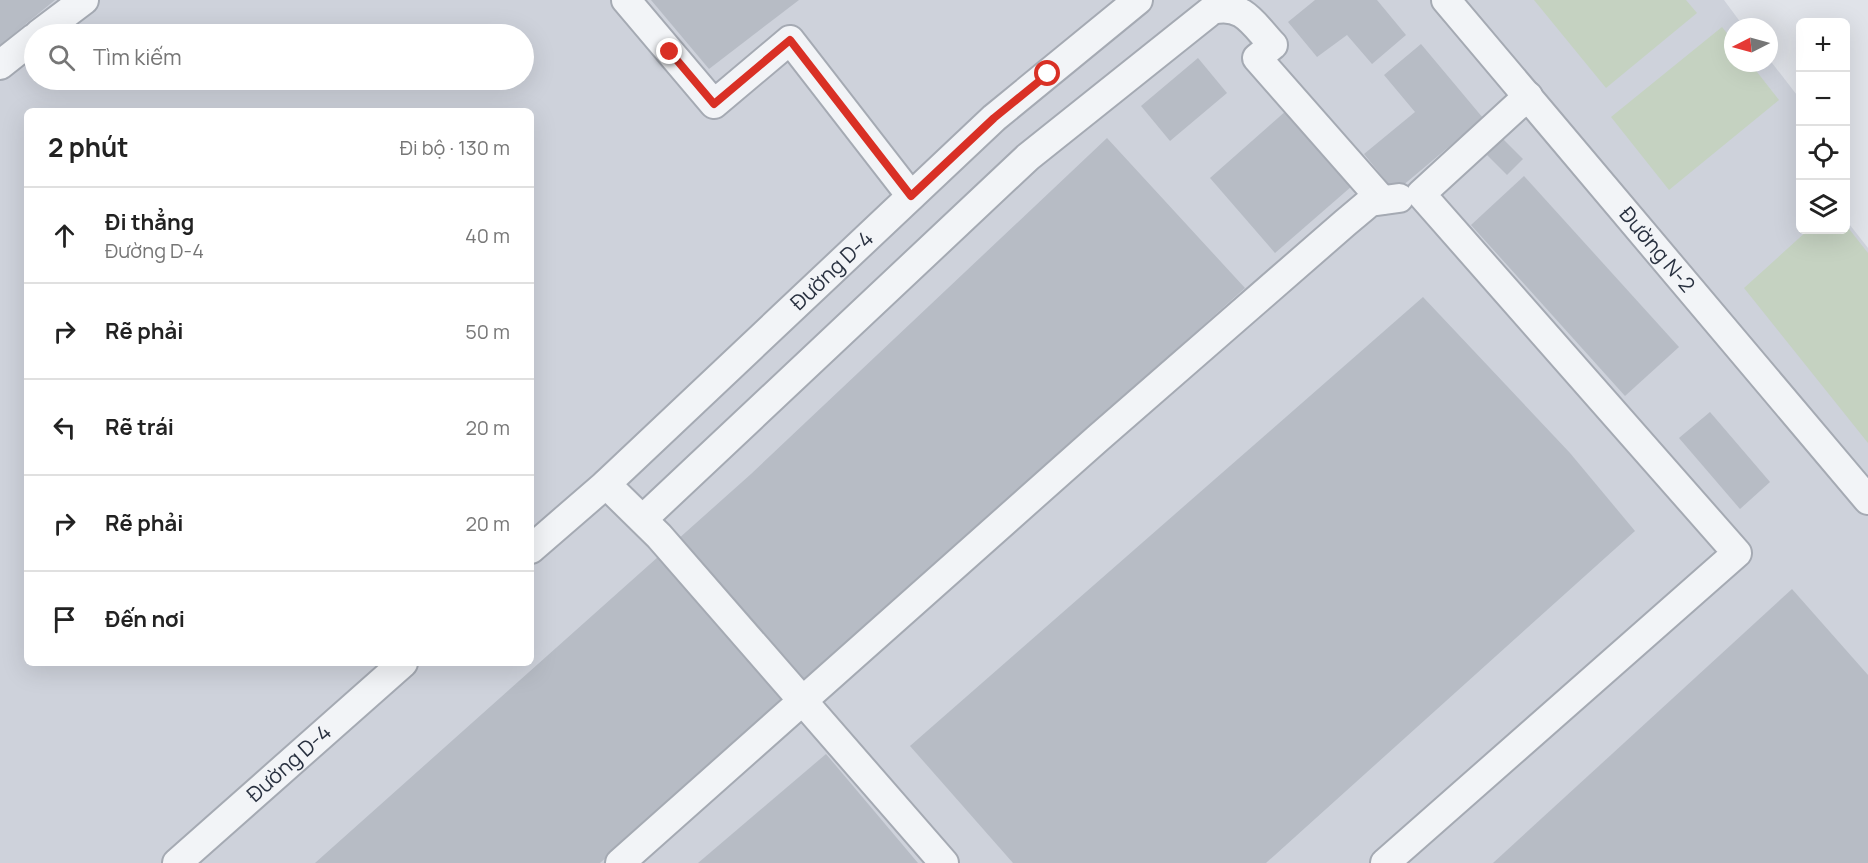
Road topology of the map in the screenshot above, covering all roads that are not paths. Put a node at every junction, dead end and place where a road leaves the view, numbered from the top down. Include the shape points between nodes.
1 (84, 0) edge
2 (626, 0) edge
3 (1138, 0) edge
4 (1446, 0) edge
5 (52, 24) edge
6 (24, 46) edge
7 (0, 65) edge
8 (1528, 96) junction
9 (1421, 194) junction
10 (911, 196) junction
11 (1382, 200) junction
12 (606, 484) junction
13 (1868, 500) edge
14 (643, 519) junction
15 (534, 546) edge
16 (400, 666) edge
17 (803, 700) junction
18 (177, 863) edge
19 (620, 863) edge
20 (944, 863) edge
21 (1385, 863) edge

1 - 5 street
2 - 10 street via 714,104 790,40
3 - 10 street, Đường D-4 via 994,118
4 - 8 street, Đường N-2
6 - 7 street
8 - 9 street
8 - 13 street, Đường N-2
9 - 11 street
9 - 21 street via 1737,553
10 - 12 street, Đường D-4
11 - 14 street via 1257,58 1273,45 1239,10 1212,10 1028,158
11 - 17 street via 1370,202 1318,246
12 - 14 street
12 - 15 street, Đường D-4
14 - 17 street
16 - 18 street, Đường D-4
17 - 19 street
17 - 20 street

